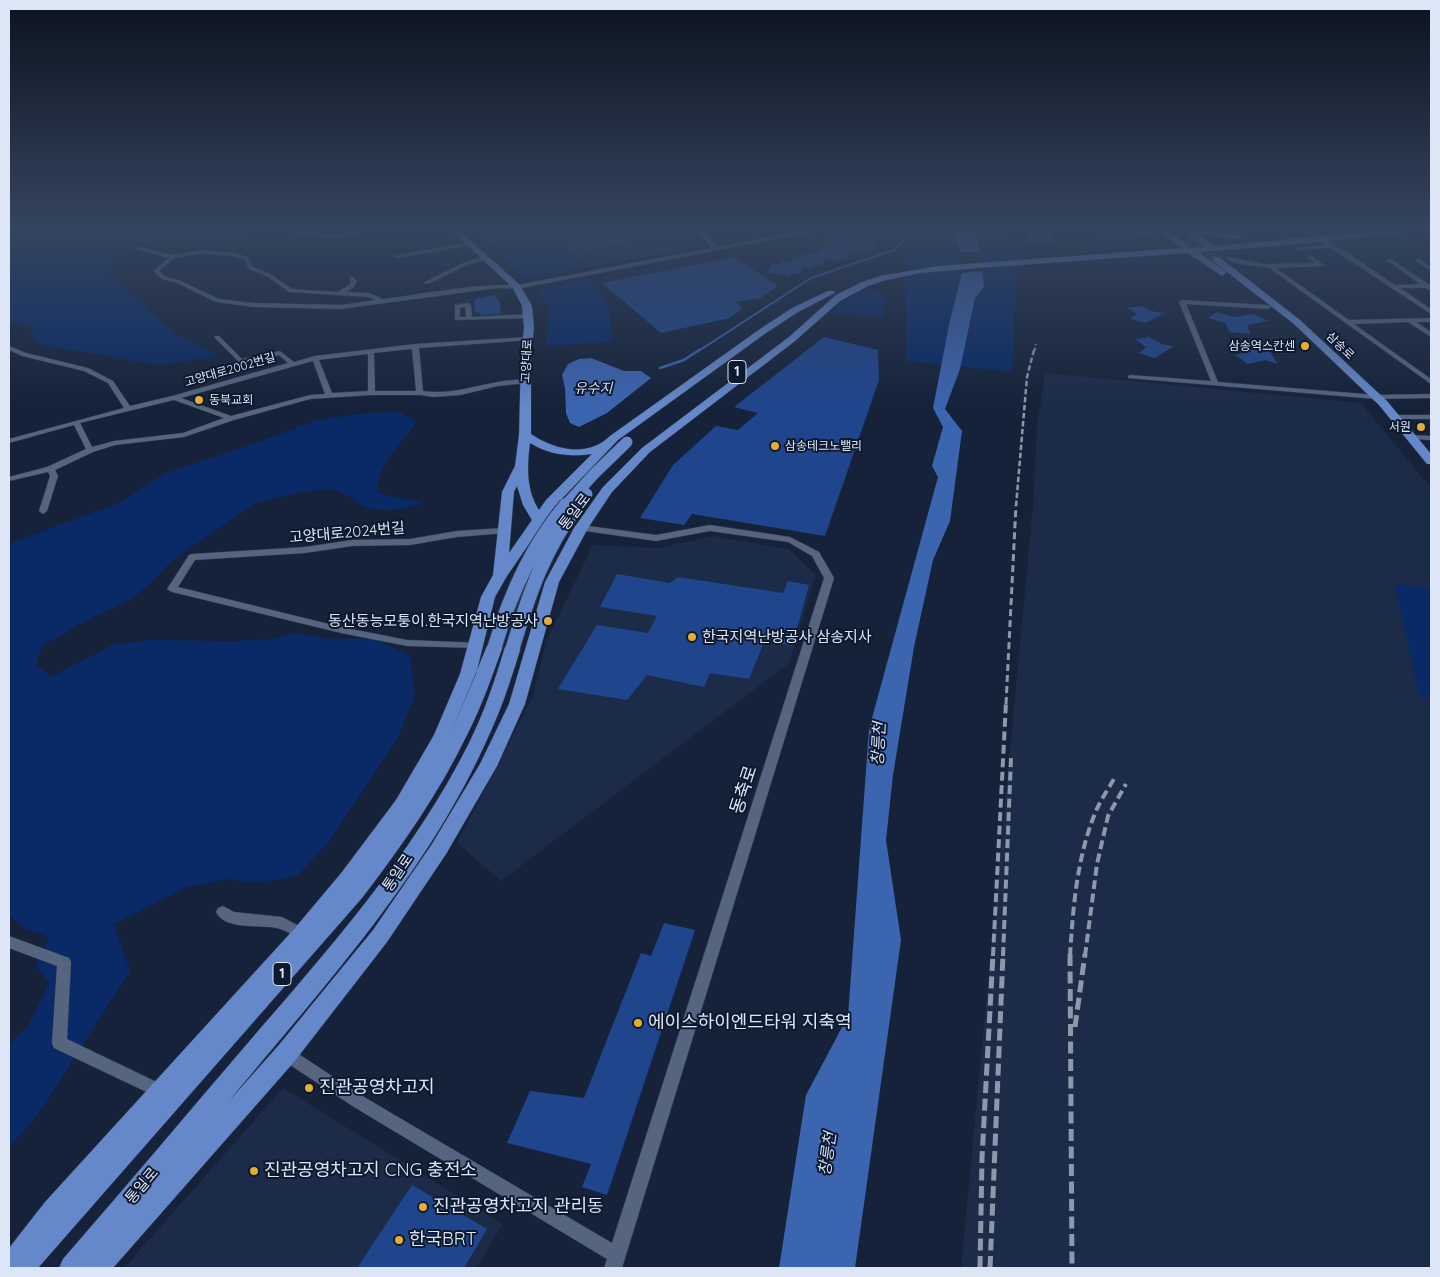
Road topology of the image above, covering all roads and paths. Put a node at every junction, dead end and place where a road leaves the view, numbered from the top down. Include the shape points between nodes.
1 (195, 290) edge
2 (289, 290) edge
3 (346, 290) edge
4 (472, 290) edge
5 (518, 290) edge
6 (849, 290) edge
7 (1246, 290) edge
8 (1252, 290) edge
9 (1270, 290) edge
10 (1304, 290) edge
11 (1401, 290) edge
12 (340, 293) junction
13 (835, 295) junction
14 (384, 302) junction
15 (1268, 308) junction
16 (1431, 312) edge
17 (528, 316) junction
18 (469, 319) dead end
19 (1409, 320) junction
20 (1431, 320) edge
21 (1297, 322) junction
22 (1347, 322) junction
23 (1429, 336) edge
24 (218, 337) dead end
25 (528, 339) junction
26 (415, 346) junction
27 (9, 348) edge
28 (371, 351) junction
29 (315, 358) junction
30 (293, 364) junction
31 (1130, 376) dead end
32 (526, 381) junction
33 (1431, 382) edge
34 (1215, 383) junction
35 (372, 393) junction
36 (420, 393) junction
37 (328, 395) junction
38 (1376, 396) junction
39 (1431, 396) edge
40 (174, 398) junction
41 (128, 409) junction
42 (1394, 417) junction
43 (1431, 417) edge
44 (231, 418) junction
45 (76, 422) junction
46 (526, 435) junction
47 (1412, 438) junction
48 (1431, 438) edge
49 (9, 440) edge
50 (631, 444) junction
51 (602, 448) junction
52 (90, 450) junction
53 (1431, 460) edge
54 (522, 464) junction
55 (50, 469) junction
56 (9, 479) edge
57 (43, 511) dead end
58 (538, 519) junction
59 (581, 528) junction
60 (503, 531) junction
61 (500, 576) junction
62 (547, 600) junction
63 (487, 601) junction
64 (477, 644) junction
65 (223, 912) dead end
66 (302, 934) junction
67 (9, 942) edge
68 (286, 1054) junction
69 (160, 1091) junction
70 (615, 1262) edge
71 (9, 1268) edge
72 (21, 1268) edge
73 (72, 1268) edge
74 (96, 1268) edge

1 - 14 street via 218,301 253,305 341,308
2 - 12 street
3 - 12 street
4 - 14 street
5 - 17 main road, 고양대로
6 - 13 main road, 통일로 / 1
7 - 15 main road
8 - 21 main road, 삼송로
9 - 21 main road via 1291,308
10 - 22 street
11 - 16 street
12 - 14 street via 369,295
13 - 50 main road, 통일로 / 1
13 - 51 main road via 795,310 763,331
13 - 59 main road via 792,339 646,450 607,490
15 - 21 main road
15 - 34 street via 1182,302
17 - 18 street
17 - 25 main road, 고양대로
19 - 20 street
19 - 22 street
19 - 23 street
21 - 38 main road, 삼송로
22 - 33 street
24 - 30 street, 고양대로2002번길 via 241,361 280,353
25 - 26 street, 고양대로2002번길
25 - 32 main road, 고양대로
26 - 28 street, 고양대로2002번길
26 - 36 street
27 - 41 street via 24,356 86,369 111,382
28 - 29 street, 고양대로2002번길
28 - 35 street
29 - 30 street, 고양대로2002번길
29 - 37 street
30 - 40 street, 고양대로2002번길
31 - 34 street
32 - 36 street via 460,393
32 - 46 main road, 고양대로
34 - 38 street
35 - 36 street
35 - 37 street
37 - 44 street
38 - 39 street
38 - 42 main road, 삼송로
40 - 41 street, 고양대로2002번길
40 - 44 street, 고양대로2002번길
41 - 45 street, 고양대로2002번길
42 - 43 street
42 - 47 main road, 삼송로
44 - 52 street via 184,435 114,443
45 - 49 street, 고양대로2002번길
45 - 52 street
46 - 51 main road via 539,446 565,453
46 - 54 main road, 고양대로
47 - 48 street
47 - 53 main road, 삼송로
50 - 72 main road, 통일로 / 1, bridge via 601,465 545,531 516,586 459,734 415,811 386,853
50 - 73 main road, 통일로 / 1, bridge via 569,516 549,548 524,608 500,689 477,745 436,816 379,900 283,1019
51 - 58 main road
52 - 55 street
54 - 58 main road, 고양대로 via 523,486
54 - 60 main road via 508,492
55 - 56 street
55 - 57 street via 54,476
58 - 59 main road
58 - 61 main road
59 - 62 main road via 552,582
59 - 70 street, 동축로 via 656,538 710,528 790,540 816,554 829,578
60 - 61 main road
60 - 64 street, 고양대로2024번길 via 410,542 352,543 305,550 192,557 172,589 407,643
61 - 63 main road
62 - 63 main road via 536,592 514,589
62 - 68 main road via 517,704 488,766 439,849 380,936
63 - 64 main road
64 - 66 main road via 442,736 402,805 349,878
65 - 66 street via 231,918 282,923
66 - 69 main road
67 - 69 street via 64,962 59,1043
68 - 70 street
68 - 74 main road
69 - 71 main road via 54,1211

